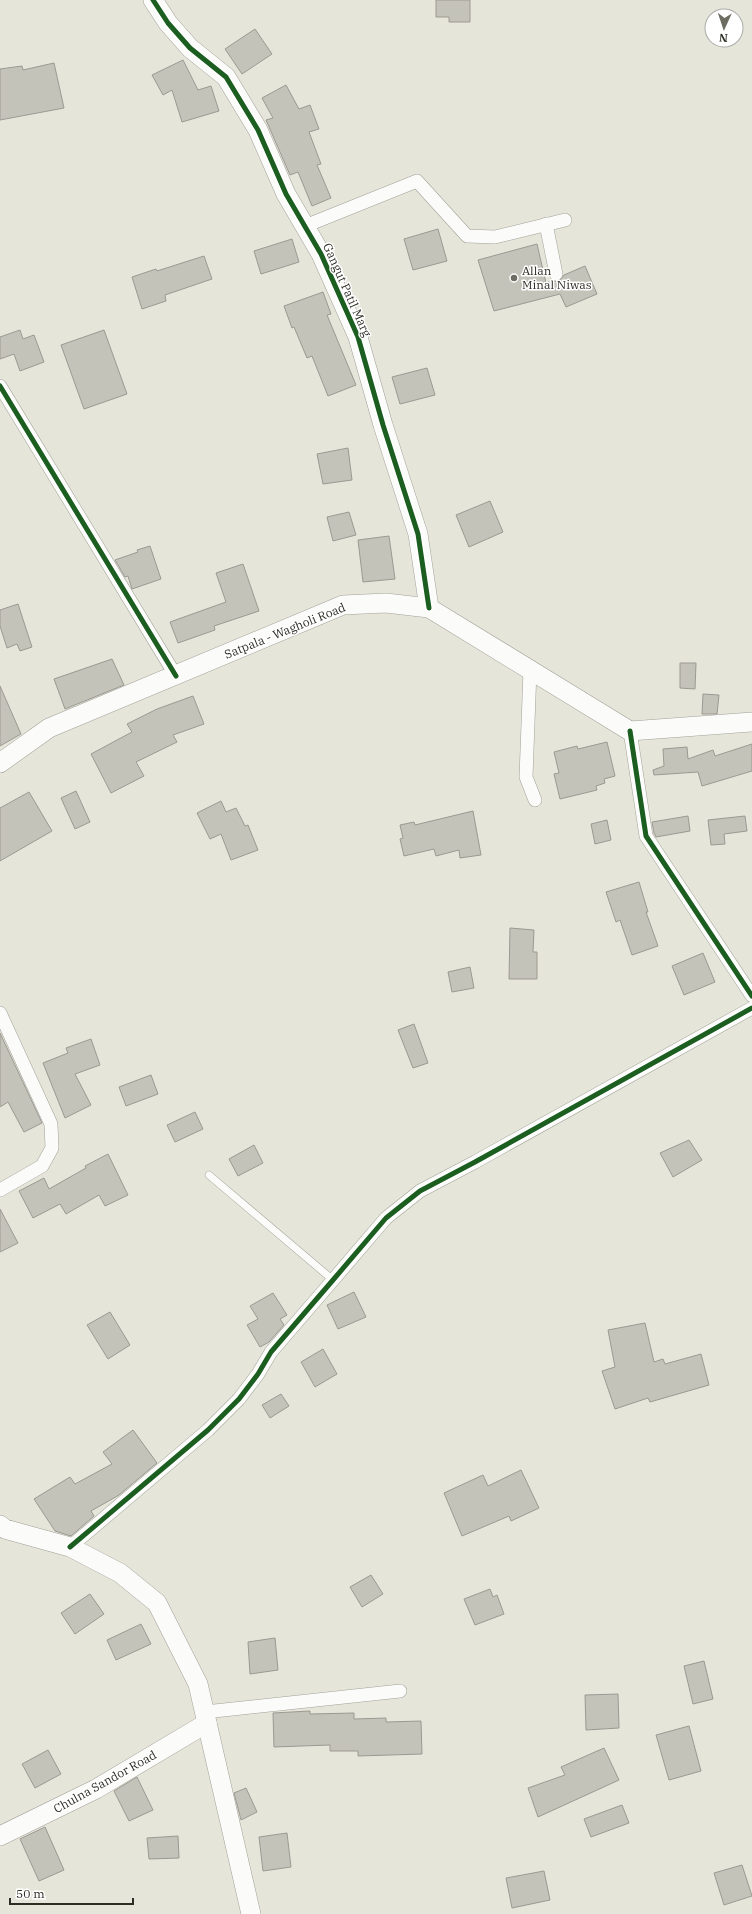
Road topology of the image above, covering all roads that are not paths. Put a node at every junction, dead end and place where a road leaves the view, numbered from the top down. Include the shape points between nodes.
1 (153, 0) edge
2 (565, 220) dead end
3 (546, 224) junction
4 (305, 226) junction
5 (556, 274) dead end
6 (0, 386) edge
7 (429, 608) junction
8 (530, 670) junction
9 (176, 676) junction
10 (752, 722) edge
11 (630, 731) junction
12 (0, 763) edge
13 (535, 800) dead end
14 (752, 996) edge
15 (752, 1008) edge
16 (0, 1013) edge
17 (209, 1175) dead end
18 (0, 1190) edge
19 (333, 1280) junction
20 (0, 1526) edge
21 (70, 1547) junction
22 (400, 1691) dead end
23 (206, 1718) junction
24 (0, 1836) edge
25 (250, 1914) edge

1 - 4 main road, Gangut Patil Marg via 168,23 190,48 226,76 258,130 286,194
2 - 3 street
3 - 4 street via 495,237 467,236 417,181
3 - 5 street
4 - 7 main road, Gangut Patil Marg via 321,254 358,337 418,534
6 - 9 street
7 - 8 main road, Satpala - Wagholi Road
7 - 9 main road, Satpala - Wagholi Road via 386,603 343,605
8 - 11 main road, Satpala - Wagholi Road
8 - 13 street via 526,777
9 - 12 main road, Satpala - Wagholi Road via 49,728
10 - 11 main road
11 - 14 street via 646,836
15 - 19 street via 420,1191 386,1218
16 - 18 street via 51,1124 52,1148 42,1166
17 - 19 lane
19 - 21 street via 271,1352 258,1374 234,1404 208,1430
20 - 21 main road
21 - 23 main road via 120,1572 157,1602 198,1684
22 - 23 street
23 - 24 main road, Chulna Sandor Road via 96,1790
23 - 25 main road

